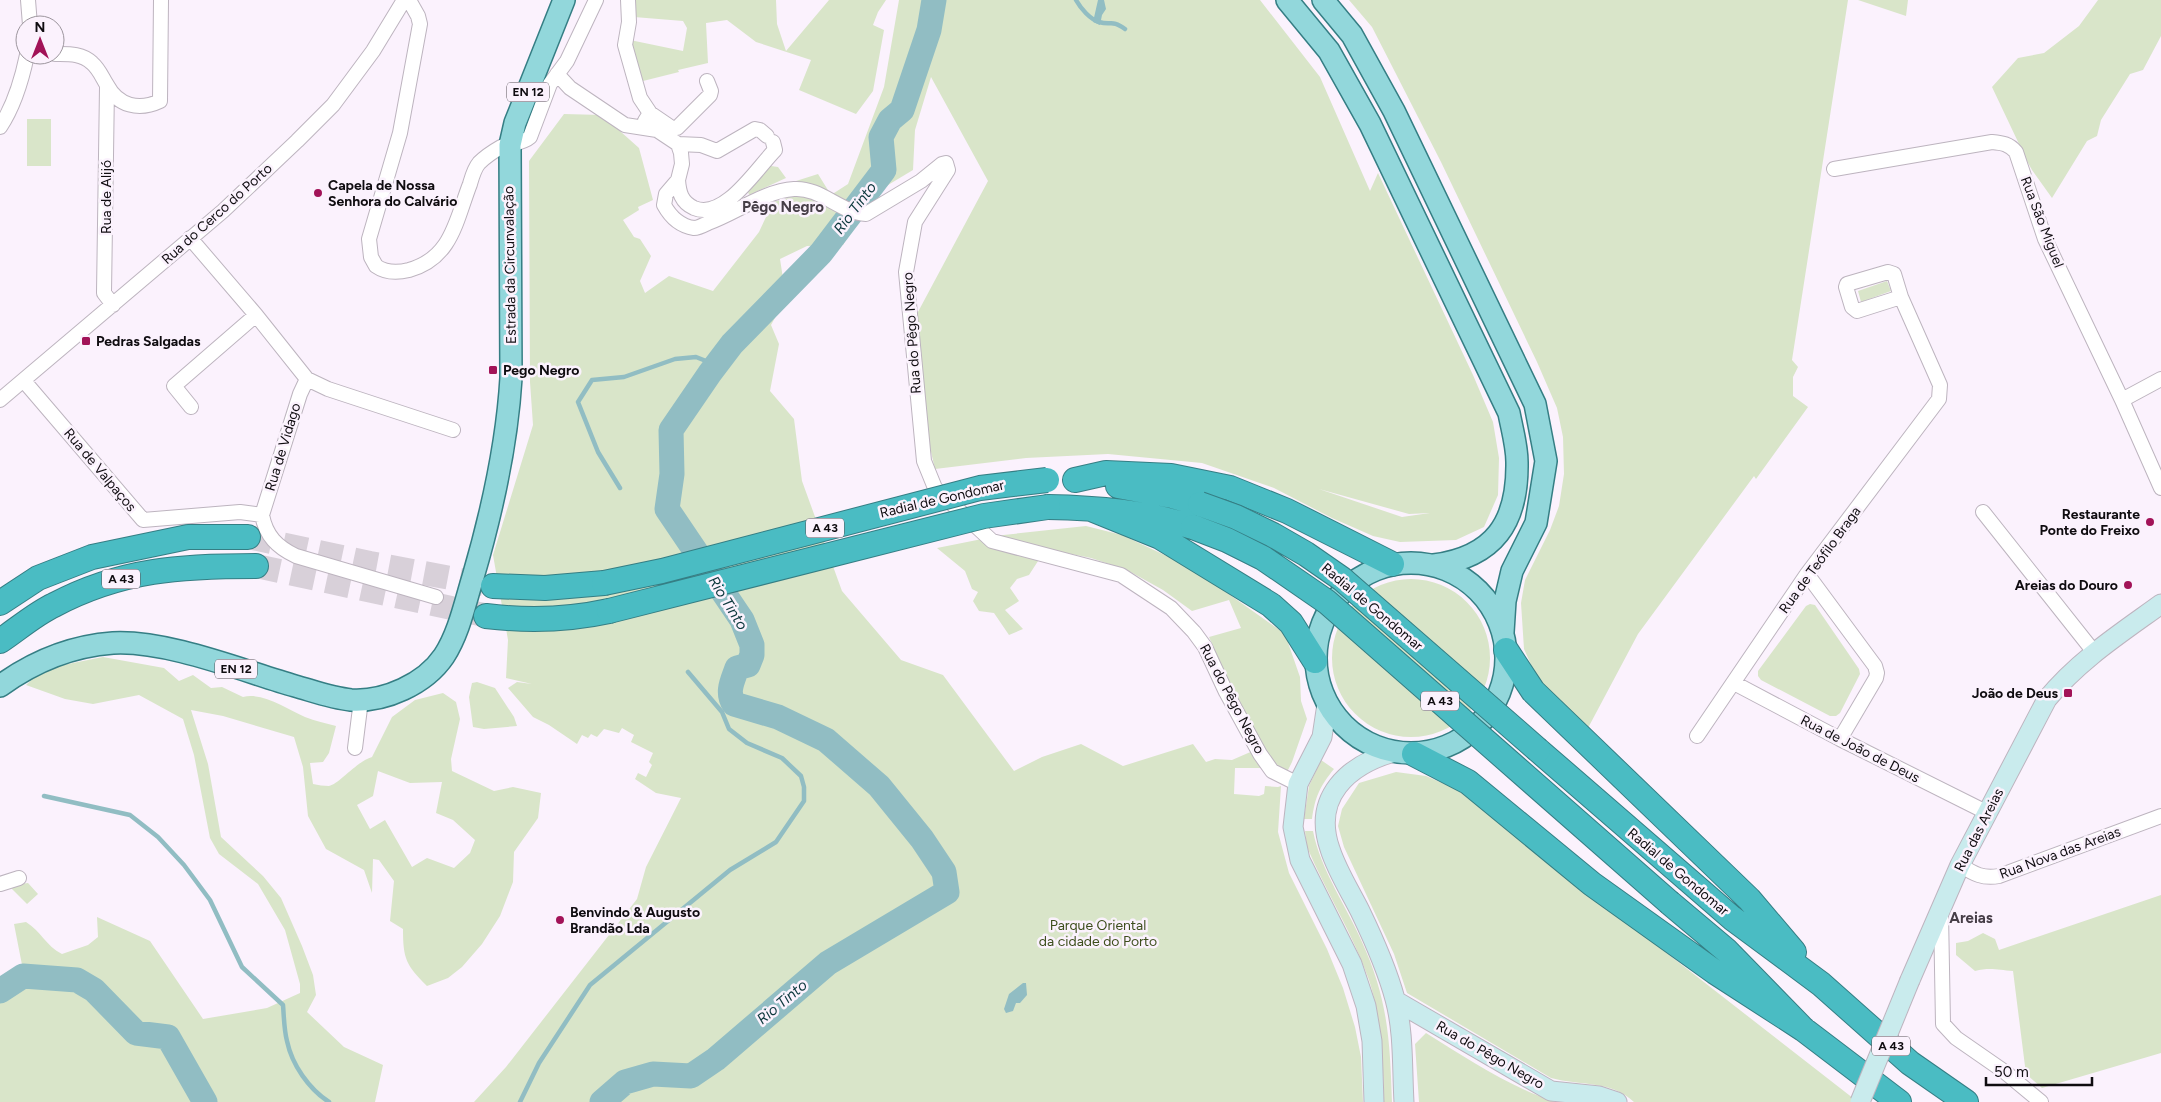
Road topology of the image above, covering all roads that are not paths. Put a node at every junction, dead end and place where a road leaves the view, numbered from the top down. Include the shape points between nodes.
1 (28, 0) edge
2 (161, 0) edge
3 (404, 0) edge
4 (409, 0) edge
5 (564, 0) edge
6 (596, 0) edge
7 (628, 0) edge
8 (1287, 0) edge
9 (1323, 0) edge
10 (29, 15) edge
11 (65, 55) edge
12 (25, 65) edge
13 (557, 74) junction
14 (708, 81) dead end
15 (107, 87) junction
16 (650, 113) junction
17 (643, 126) junction
18 (0, 127) edge
19 (510, 144) junction
20 (678, 144) junction
21 (1834, 169) dead end
22 (678, 180) junction
23 (190, 238) junction
24 (1901, 297) dead end
25 (113, 305) junction
26 (256, 315) junction
27 (307, 379) junction
28 (2161, 379) edge
29 (24, 381) junction
30 (0, 400) edge
31 (2122, 400) junction
32 (191, 407) dead end
33 (453, 430) dead end
34 (1075, 480) junction
35 (2161, 488) edge
36 (1091, 509) junction
37 (1983, 512) dead end
38 (262, 515) junction
39 (248, 537) tunnel mouth
40 (1392, 564) junction
41 (1434, 565) junction
42 (256, 566) tunnel mouth
43 (1808, 574) junction
44 (493, 586) tunnel mouth
45 (436, 596) dead end
46 (0, 602) edge
47 (2161, 604) edge
48 (486, 616) tunnel mouth
49 (0, 641) edge
50 (1505, 641) junction
51 (2094, 652) junction
52 (1315, 661) junction
53 (1734, 683) junction
54 (0, 686) edge
55 (360, 700) junction
56 (1327, 704) junction
57 (1697, 736) dead end
58 (1840, 739) junction
59 (355, 748) dead end
60 (1404, 753) junction
61 (1298, 784) junction
62 (1988, 813) junction
63 (2161, 816) edge
64 (1960, 865) junction
65 (19, 878) dead end
66 (0, 884) edge
67 (1941, 911) junction
68 (1821, 984) junction
69 (1396, 1001) junction
70 (1803, 1029) junction
71 (1374, 1102) edge
72 (1404, 1102) edge
73 (1617, 1102) edge
74 (1860, 1102) edge
75 (1899, 1102) edge
76 (1966, 1102) edge
77 (2041, 1102) edge

1 - 10 street
2 - 15 street via 160,101 151,106 131,106 123,103
3 - 23 street, Rua do Cerco do Porto via 373,51 332,105 235,200
4 - 19 street via 420,24 400,133 369,240 376,266 400,272 428,262 439,252 456,225 475,169 492,153
5 - 19 main road, Estrada da Circunvalação / EN 12 via 515,123
6 - 13 street
7 - 16 street via 625,45 640,98
8 - 41 main road via 1329,51 1370,124 1509,413 1517,461 1516,488 1510,514 1499,534 1480,552 1454,562
9 - 50 main road via 1352,35 1394,111 1535,404 1546,461 1536,522 1512,571 1506,600
11 - 15 street via 80,56 92,62
12 - 18 street
13 - 17 street via 570,88 625,125
13 - 19 street via 530,137 524,142
14 - 16 street via 710,95 677,128
15 - 25 street, Rua de Alijó via 104,293
16 - 17 street
17 - 20 street via 657,130
19 - 55 main road, Estrada da Circunvalação / EN 12 via 512,378 504,445 485,536 455,636 444,657 426,675 407,687 388,696
20 - 22 street, Rua do Pêgo Negro via 682,164
20 - 22 street via 701,145 717,151 755,129 770,139 776,150 741,189 714,208 699,210 691,207 679,194
21 - 31 street, Rua São Miguel via 1992,142 2011,146 2016,152 2045,238
22 - 61 street, Rua do Pêgo Negro via 666,194 664,205 670,215 695,228 771,195 793,189 815,193 862,214 872,212 946,163 948,170 915,222 906,272 924,461 934,488 992,541 1121,575 1171,608 1205,647 1226,692 1272,771
23 - 25 street, Rua do Cerco do Porto
23 - 26 street
24 - 43 street, Rua de Teófilo Braga via 1940,385 1939,399
25 - 29 street, Rua do Cerco do Porto
26 - 27 street
26 - 32 street via 174,386
27 - 33 street via 328,389
27 - 38 street, Rua de Vidago
28 - 31 street
29 - 30 street, Rua do Cerco do Porto
29 - 38 street, Rua de Valpaços via 143,520 222,512
31 - 35 street, Rua São Miguel
34 - 40 highway via 1106,473 1171,476 1230,488 1287,511
34 - 44 highway, Radial de Gondomar / A 43, bridge via 980,488 662,571 604,583 545,588
34 - 68 highway, Radial de Gondomar / A 43, bridge via 1142,490 1200,504 1236,517 1306,554 1342,579 1685,879
36 - 48 highway, Radial de Gondomar / A 43, bridge via 1048,508 984,516 580,617 548,620
36 - 52 highway via 1160,537 1271,605 1291,623
36 - 70 highway, Radial de Gondomar / A 43, bridge via 1165,518 1227,540 1263,558 1327,602 1727,951
37 - 51 street
38 - 45 street via 264,525 278,546 296,556
39 - 46 highway, A 43 via 188,537 92,557 38,578
40 - 41 main road
40 - 52 main road via 1364,574 1340,593 1324,618
41 - 50 main road via 1451,571 1476,588 1494,611
42 - 49 highway, A 43 via 194,566 148,571 102,584 54,605
43 - 53 street, Rua de Teófilo Braga
43 - 58 street via 1877,673
47 - 51 street, Rua das Areias
50 - 60 main road via 1506,669 1498,698 1481,722 1458,741 1430,751
50 - 68 highway via 1533,691 1748,899
51 - 62 street, Rua das Areias via 2063,679 2047,699
52 - 56 main road
53 - 57 street, Rua de Teófilo Braga
53 - 58 street, Rua de João de Deus
54 - 55 main road, Estrada da Circunvalação / EN 12 via 16,674 64,652 114,643 177,651 335,698
55 - 59 street
56 - 60 main road via 1346,728 1371,744
56 - 61 street via 1322,738
58 - 62 street, Rua de João de Deus
60 - 69 street via 1373,758 1341,781 1327,812 1326,827 1330,850 1380,952
60 - 70 highway via 1468,782 1592,884 1715,972
61 - 71 street via 1293,827 1295,843 1300,860 1352,964 1366,1006 1372,1041
62 - 64 street, Rua das Areias
63 - 64 street, Rua Nova das Areias via 1999,876 1975,875
64 - 67 street, Rua das Areias
65 - 66 street
67 - 74 street, Rua das Areias, bridge
67 - 77 street via 1943,1024 1956,1038
68 - 76 highway, Radial de Gondomar / A 43 via 1910,1063
69 - 72 street
69 - 73 street, Rua do Pêgo Negro via 1551,1091 1599,1096
70 - 75 highway, Radial de Gondomar / A 43

